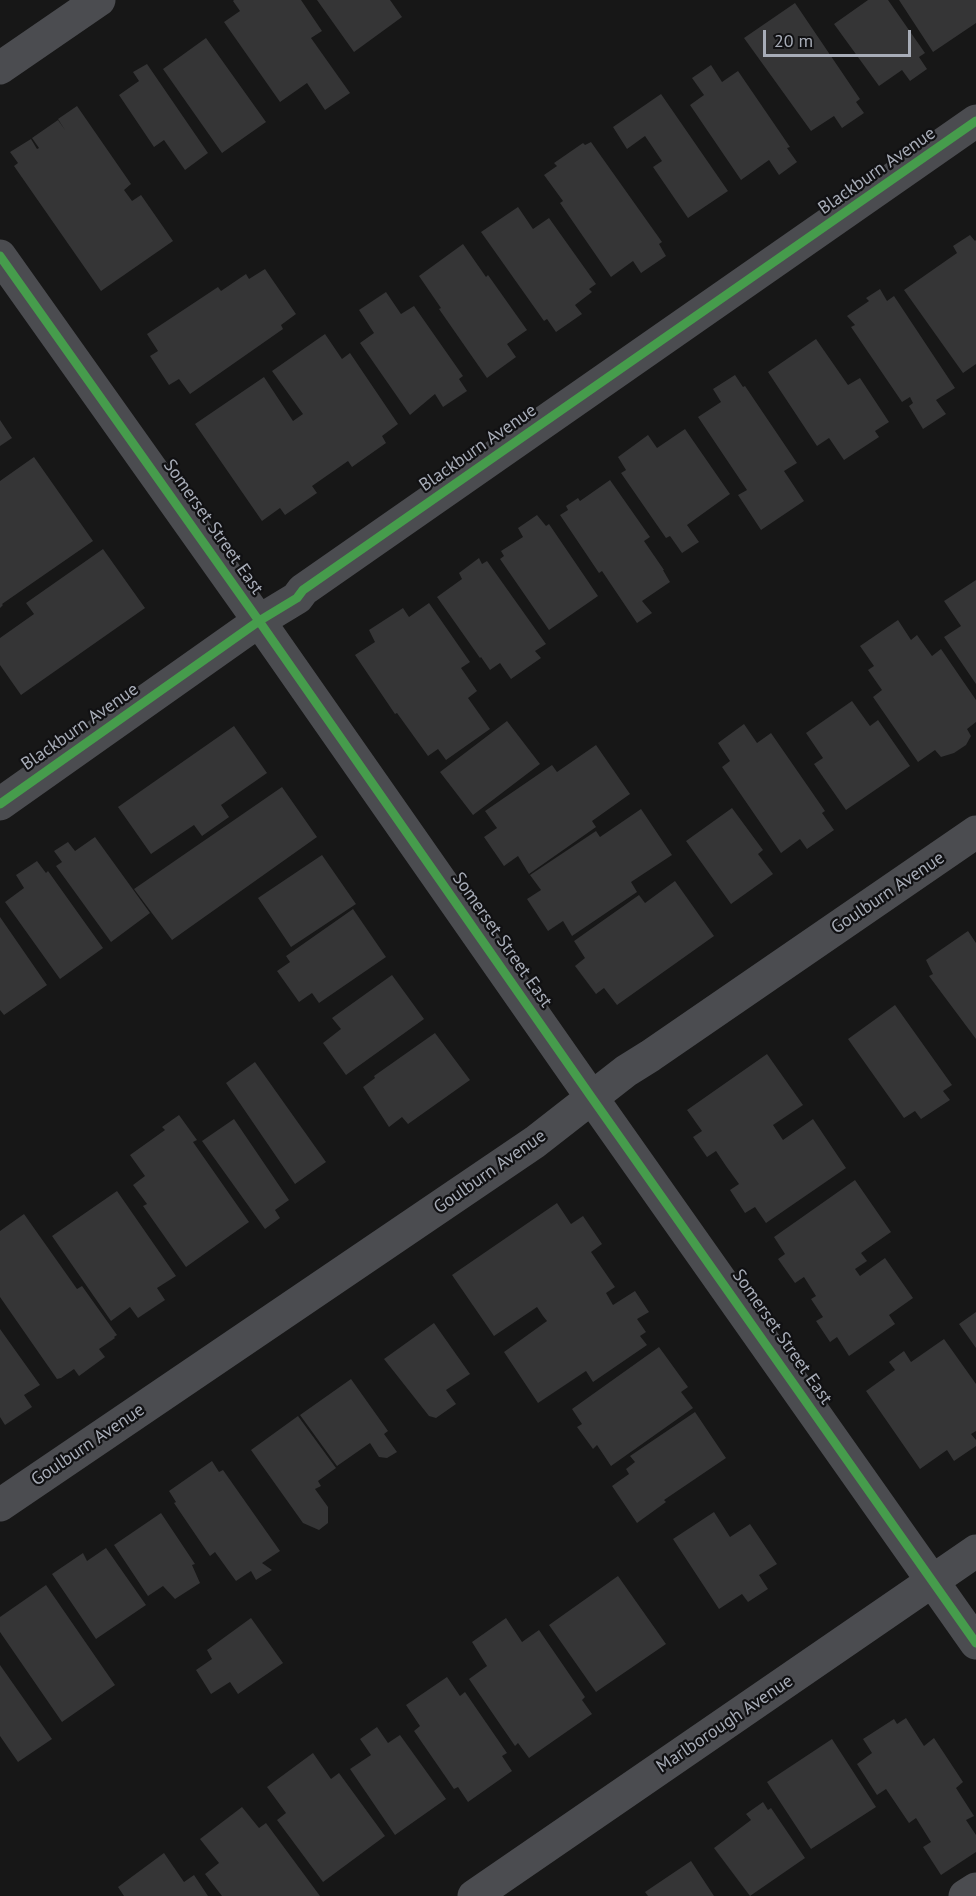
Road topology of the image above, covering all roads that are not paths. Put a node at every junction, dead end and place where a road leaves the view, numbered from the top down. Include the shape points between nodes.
1 (99, 0) edge
2 (0, 68) edge
3 (976, 122) edge
4 (0, 256) edge
5 (259, 621) junction
6 (0, 804) edge
7 (976, 832) edge
8 (592, 1098) junction
9 (0, 1505) edge
10 (976, 1551) edge
11 (934, 1581) junction
12 (976, 1643) edge
13 (976, 1889) edge
14 (474, 1896) edge
15 (965, 1896) edge

1 - 2 street
3 - 5 street, Blackburn Avenue
4 - 5 street, Somerset Street East
5 - 6 street, Blackburn Avenue
5 - 8 street, Somerset Street East
7 - 8 street, Goulburn Avenue
8 - 9 street, Goulburn Avenue via 535,1142
8 - 11 street, Somerset Street East
10 - 11 street, Marlborough Avenue
11 - 12 street, Somerset Street East
11 - 14 street, Marlborough Avenue
13 - 15 street

